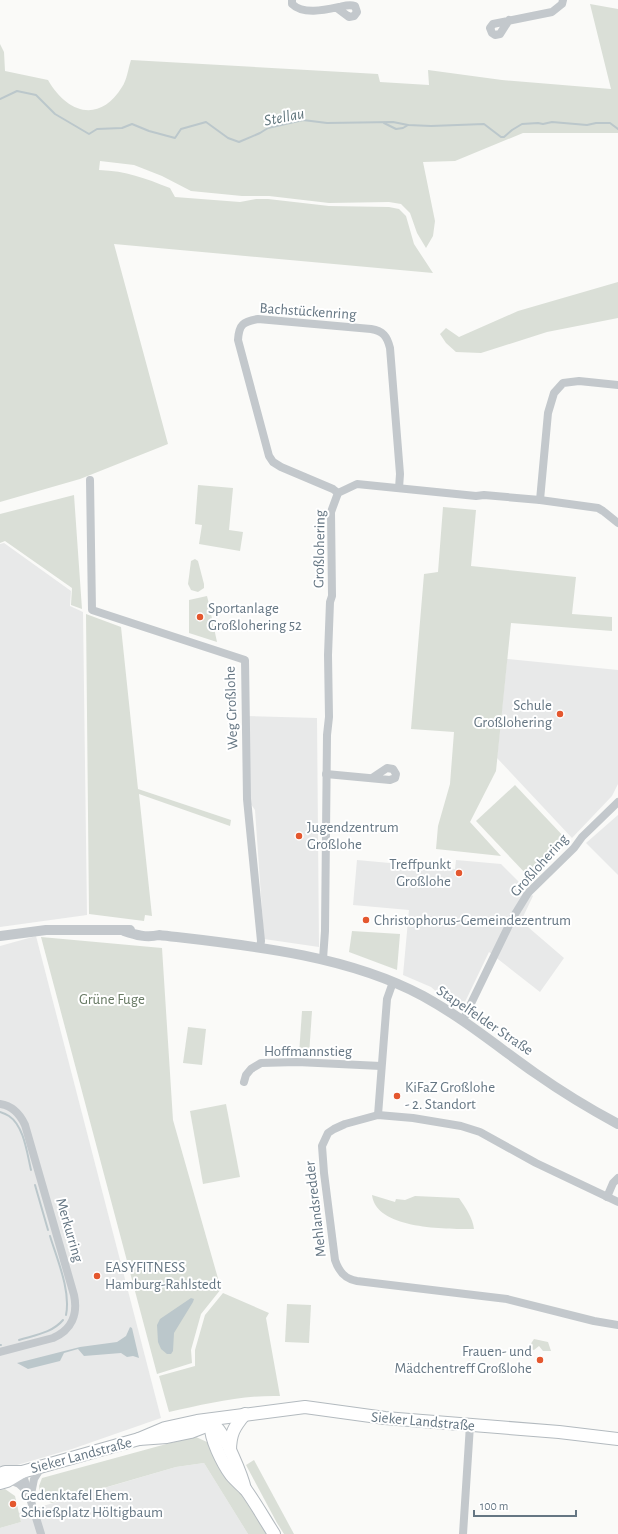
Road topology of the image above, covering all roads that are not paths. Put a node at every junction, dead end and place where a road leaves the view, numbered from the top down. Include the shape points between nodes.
1 (292, 0) edge
2 (563, 0) edge
3 (337, 8) dead end
4 (509, 20) dead end
5 (618, 385) edge
6 (90, 480) dead end
7 (399, 488) junction
8 (338, 493) junction
9 (540, 500) junction
10 (618, 523) edge
11 (326, 774) junction
12 (372, 778) dead end
13 (618, 802) edge
14 (0, 936) edge
15 (260, 948) junction
16 (323, 960) junction
17 (393, 982) junction
18 (463, 1020) junction
19 (381, 1066) junction
20 (244, 1082) dead end
21 (0, 1104) edge
22 (378, 1115) junction
23 (618, 1124) edge
24 (618, 1178) edge
25 (607, 1197) junction
26 (618, 1202) edge
27 (618, 1325) edge
28 (0, 1352) edge
29 (245, 1414) junction
30 (228, 1417) junction
31 (211, 1424) junction
32 (470, 1425) junction
33 (194, 1426) junction
34 (618, 1439) edge
35 (214, 1440) junction
36 (230, 1452) junction
37 (42, 1466) junction
38 (22, 1472) junction
39 (2, 1480) edge
40 (246, 1490) junction
41 (31, 1499) junction
42 (41, 1534) edge
43 (274, 1534) edge
44 (462, 1534) edge

1 - 3 street via 292,4 302,10
2 - 4 street via 552,12
5 - 9 street via 579,381 564,383 554,393 548,413
6 - 15 street, Weg Großlohe via 92,610 245,660 247,799 262,941
7 - 8 street, Großlohering via 357,484
7 - 8 street, Bachstückenring via 390,348 385,335 372,329 258,319 245,322 239,329 238,340 269,456 281,467
7 - 9 street, Großlohering
8 - 11 street, Großlohering via 331,512 332,596 328,655 329,717
9 - 10 street, Großlohering via 598,508
11 - 12 street
11 - 16 street, Großlohering
13 - 18 street, Großlohering via 528,893 512,919
14 - 15 street, Stapelfelder Straße via 46,930 124,931 137,936 159,935
15 - 16 street, Stapelfelder Straße
16 - 17 street, Stapelfelder Straße
17 - 18 street, Stapelfelder Straße via 423,996
17 - 19 street via 387,999
18 - 23 street, Stapelfelder Straße via 559,1090
19 - 20 street, Hoffmannstieg via 261,1063 251,1069
19 - 22 street
21 - 28 street, Merkurring via 16,1111 25,1125 76,1306 72,1321 61,1334
22 - 25 street, Mehlandsredder via 461,1126 480,1132 536,1163
22 - 27 street, Mehlandsredder via 334,1129 328,1133 322,1146 335,1260 344,1276 357,1282 507,1299
24 - 25 street
25 - 26 street, Mehlandsredder
29 - 30 main road, Sieker Landstraße
29 - 32 main road, Sieker Landstraße via 313,1407 368,1416
29 - 36 main road via 231,1437
30 - 31 main road, Sieker Landstraße
30 - 33 main road, Sieker Landstraße
31 - 33 main road, Sieker Landstraße
31 - 35 main road
31 - 36 main road via 222,1434
32 - 34 main road, Sieker Landstraße
32 - 44 street
33 - 35 main road, Sieker Landstraße
33 - 37 main road, Sieker Landstraße via 165,1428 139,1439
35 - 40 main road via 230,1474
36 - 40 main road via 241,1472
37 - 38 main road, Sieker Landstraße
37 - 41 street via 32,1484
38 - 39 main road, Sieker Landstraße
38 - 41 street
39 - 41 street via 18,1483
40 - 43 main road
41 - 42 street

